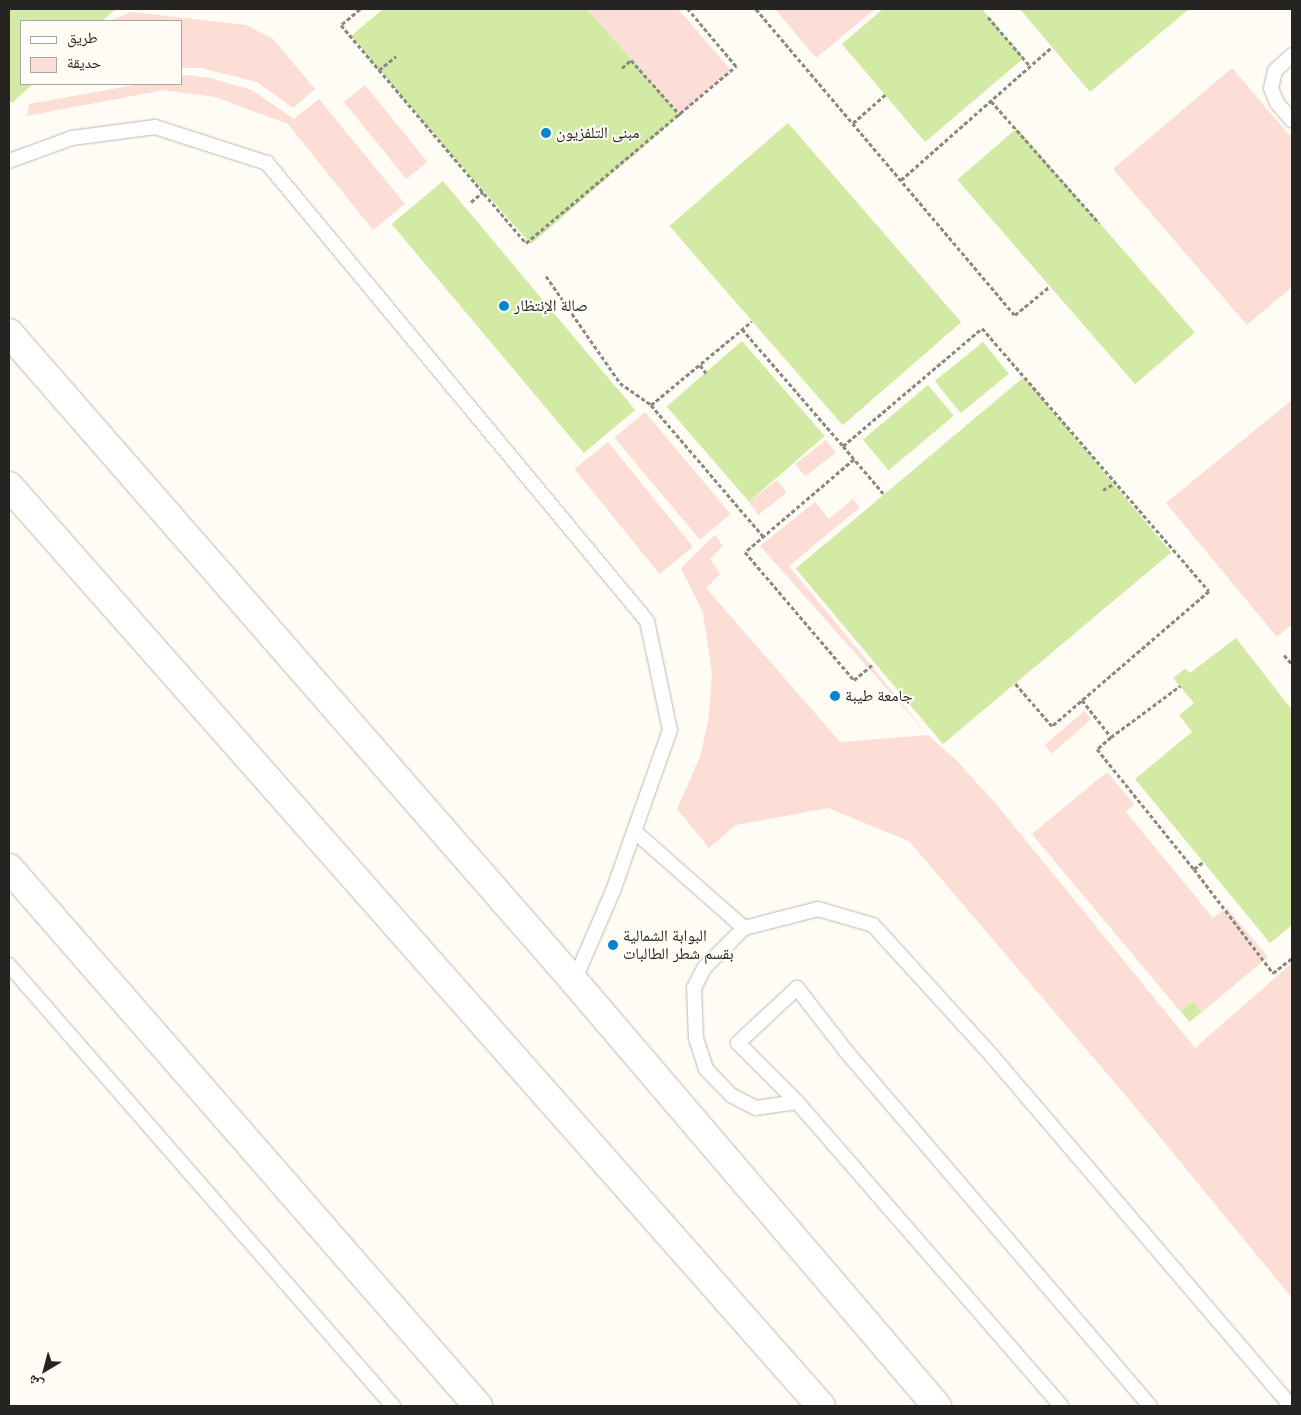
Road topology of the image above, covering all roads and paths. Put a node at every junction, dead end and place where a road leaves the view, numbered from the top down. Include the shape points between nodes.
1 (360, 9) edge
2 (688, 9) edge
3 (756, 9) edge
4 (988, 17) dead end
5 (1052, 47) dead end
6 (1292, 55) edge
7 (396, 56) dead end
8 (1030, 66) junction
9 (622, 68) dead end
10 (379, 70) junction
11 (885, 95) dead end
12 (991, 101) junction
13 (680, 115) junction
14 (1292, 120) edge
15 (853, 123) junction
16 (9, 162) edge
17 (901, 180) junction
18 (483, 192) junction
19 (471, 202) dead end
20 (1099, 223) dead end
21 (546, 276) dead end
22 (1049, 287) dead end
23 (752, 321) dead end
24 (742, 329) junction
25 (9, 333) edge
26 (700, 365) junction
27 (706, 372) dead end
28 (652, 405) junction
29 (843, 446) junction
30 (854, 459) junction
31 (1115, 483) junction
32 (9, 486) edge
33 (1103, 490) dead end
34 (883, 492) dead end
35 (763, 536) junction
36 (1284, 655) dead end
37 (874, 664) dead end
38 (1292, 664) edge
39 (1014, 682) dead end
40 (1180, 686) dead end
41 (1082, 700) junction
42 (1111, 737) junction
43 (634, 830) junction
44 (1203, 862) dead end
45 (9, 868) edge
46 (1194, 870) junction
47 (744, 928) junction
48 (1292, 958) edge
49 (9, 965) edge
50 (574, 980) junction
51 (797, 1102) junction
52 (393, 1406) edge
53 (478, 1406) edge
54 (821, 1406) edge
55 (936, 1406) edge
56 (1061, 1406) edge
57 (1150, 1406) edge
58 (1291, 1406) edge

1 - 10 path via 341,25
2 - 13 path via 736,66
3 - 15 path
4 - 8 path
5 - 8 path
6 - 14 lane via 1275,71 1271,88 1277,103
7 - 10 path
8 - 12 path
9 - 13 path via 631,60
10 - 18 path
11 - 15 path
12 - 17 path
12 - 20 path
13 - 18 path via 526,243
15 - 17 path
16 - 43 lane via 72,138 156,127 267,163 647,621 670,730
17 - 22 path via 1015,315
18 - 19 path
21 - 28 path via 620,383
23 - 24 path
24 - 26 path
24 - 29 path
25 - 50 street
26 - 27 path
26 - 28 path
28 - 35 path
29 - 30 path
29 - 31 path via 982,328
30 - 34 path
30 - 35 path
31 - 33 path
31 - 41 path via 1208,591
32 - 54 street
35 - 37 path via 745,552 854,680
36 - 38 path
39 - 41 path via 1052,726
40 - 42 path
41 - 42 path
42 - 46 path via 1097,749
43 - 47 lane
43 - 50 lane via 613,891
44 - 46 path
45 - 53 street
46 - 48 path via 1273,973
47 - 51 lane via 704,968 694,988 696,1039 706,1069 732,1096 756,1108
47 - 58 lane via 818,909 873,925 993,1057
49 - 52 lane
50 - 55 street
51 - 56 lane
51 - 57 lane via 738,1043 797,988 846,1052

